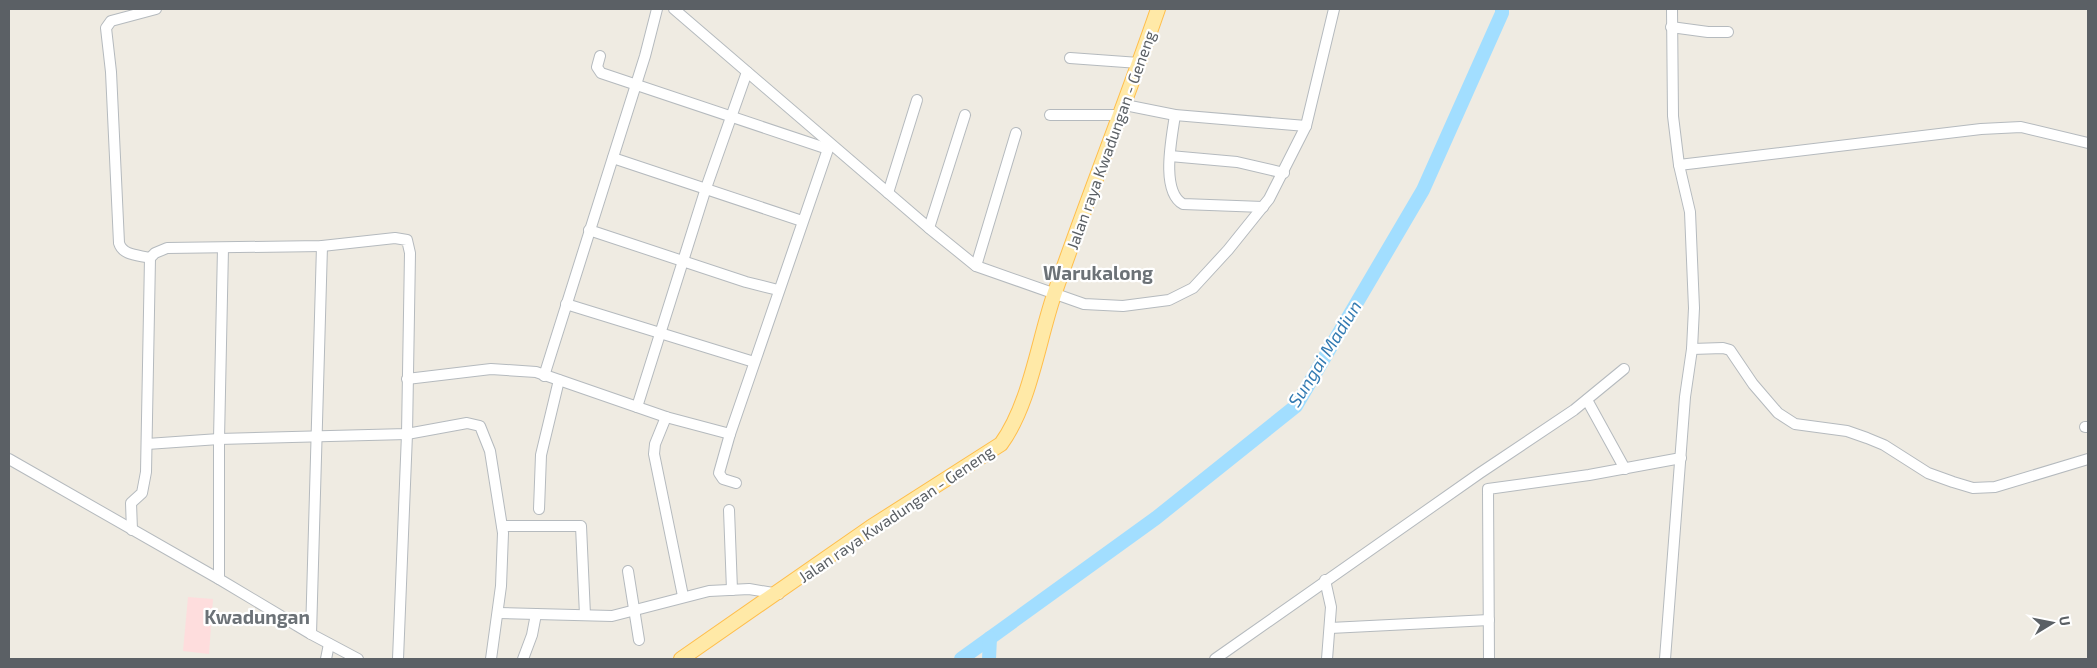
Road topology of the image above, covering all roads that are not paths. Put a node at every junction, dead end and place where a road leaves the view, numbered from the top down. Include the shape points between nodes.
1 (156, 9) edge
2 (657, 9) edge
3 (674, 9) edge
4 (1158, 9) edge
5 (1334, 9) edge
6 (1672, 9) edge
7 (1671, 27) junction
8 (1728, 32) dead end
9 (600, 56) dead end
10 (1070, 58) dead end
11 (1139, 64) junction
12 (747, 72) junction
13 (635, 85) junction
14 (917, 100) dead end
15 (1123, 110) junction
16 (966, 115) dead end
17 (1050, 115) dead end
18 (1175, 115) junction
19 (731, 117) junction
20 (1306, 126) junction
21 (1016, 133) dead end
22 (2088, 143) edge
23 (829, 146) junction
24 (1170, 156) junction
25 (612, 158) junction
26 (1679, 165) junction
27 (1284, 173) junction
28 (706, 188) junction
29 (888, 193) junction
30 (1263, 207) junction
31 (802, 221) junction
32 (929, 228) junction
33 (589, 230) junction
34 (322, 246) junction
35 (223, 248) junction
36 (150, 258) junction
37 (684, 262) junction
38 (976, 266) junction
39 (778, 290) junction
40 (1054, 295) junction
41 (566, 304) junction
42 (662, 334) junction
43 (1692, 349) junction
44 (754, 362) junction
45 (1624, 368) dead end
46 (544, 376) junction
47 (408, 380) junction
48 (560, 380) junction
49 (1587, 400) junction
50 (637, 407) junction
51 (666, 417) junction
52 (406, 434) junction
53 (730, 434) junction
54 (317, 435) junction
55 (218, 439) junction
56 (147, 444) junction
57 (1681, 458) junction
58 (9, 459) edge
59 (2088, 459) edge
60 (1625, 468) junction
61 (736, 483) dead end
62 (539, 509) dead end
63 (729, 510) dead end
64 (502, 526) junction
65 (132, 530) junction
66 (628, 571) dead end
67 (219, 578) junction
68 (1326, 580) junction
69 (732, 590) junction
70 (778, 594) junction
71 (683, 596) junction
72 (634, 612) junction
73 (498, 613) junction
74 (536, 614) junction
75 (585, 615) junction
76 (1489, 620) junction
77 (1330, 628) junction
78 (311, 634) junction
79 (639, 640) dead end
80 (329, 644) junction
81 (1228, 655) edge
82 (326, 659) edge
83 (358, 659) edge
84 (398, 659) edge
85 (490, 659) edge
86 (523, 659) edge
87 (681, 659) edge
88 (1215, 659) edge
89 (1327, 659) edge
90 (1489, 659) edge
91 (1665, 659) edge

1 - 36 street via 111,21 106,28 112,81 119,243 126,253
2 - 13 street
3 - 12 street
4 - 11 main road, Jalan raya Kwadungan - Geneng
5 - 20 street
6 - 7 street
7 - 8 street
7 - 26 street via 1673,116
9 - 13 street via 596,67 601,73
10 - 11 street
11 - 15 main road, Jalan raya Kwadungan - Geneng
12 - 19 street
12 - 23 street
13 - 19 street
13 - 25 street
14 - 29 street
15 - 17 street
15 - 18 street
15 - 40 main road, Jalan raya Kwadungan - Geneng
16 - 32 street
18 - 20 street
18 - 24 street
19 - 23 street
19 - 28 street
20 - 27 street
21 - 38 street
22 - 26 street via 2021,127 1981,129
23 - 29 street
23 - 31 street
24 - 27 street via 1237,162
24 - 30 street via 1171,190 1183,204
25 - 28 street
25 - 33 street
26 - 43 street via 1690,212 1694,308
27 - 30 street
28 - 31 street
28 - 37 street
29 - 32 street
30 - 40 street via 1202,280 1184,294 1169,300 1123,306 1084,304
31 - 39 street
32 - 38 street
33 - 37 street
33 - 41 street
34 - 35 street
34 - 47 street via 395,238 407,240 410,253
34 - 54 street
35 - 36 street via 167,248
35 - 55 street
36 - 56 street
37 - 39 street
37 - 42 street
38 - 40 street
39 - 44 street
40 - 70 main road, Jalan raya Kwadungan - Geneng via 1019,411 1001,444 871,527
41 - 42 street
41 - 46 street
42 - 44 street
42 - 50 street
43 - 57 street
43 - 59 street via 1730,350 1753,384 1785,419 1795,424 1867,438 1928,473 1973,488 1995,487
44 - 53 street
45 - 49 street
46 - 47 street via 524,370 491,369
46 - 48 street
47 - 52 street
48 - 50 street
48 - 62 street via 541,455
49 - 60 street
49 - 68 street
50 - 51 street
51 - 53 street
51 - 71 street via 655,444 655,466
52 - 54 street
52 - 64 street via 467,423 480,426 490,451
52 - 84 street
53 - 61 street via 719,473 723,479
54 - 55 street
54 - 78 street
55 - 56 street
55 - 67 street
56 - 65 street via 144,486 141,495 131,503
57 - 60 street
57 - 91 street
58 - 65 street
60 - 76 street via 1488,489
63 - 69 street
64 - 73 street via 503,559
64 - 75 street via 581,526
65 - 67 street
66 - 72 street
67 - 78 street
68 - 77 street via 1331,607
68 - 81 street
69 - 70 street
69 - 71 street
70 - 87 main road, Jalan raya Kwadungan - Geneng
71 - 72 street
72 - 75 street via 612,616
72 - 79 street
73 - 74 street
73 - 85 street
74 - 75 street
74 - 86 street
76 - 77 street
76 - 90 street
77 - 89 street
78 - 80 street
80 - 82 street
80 - 83 street
81 - 88 street

